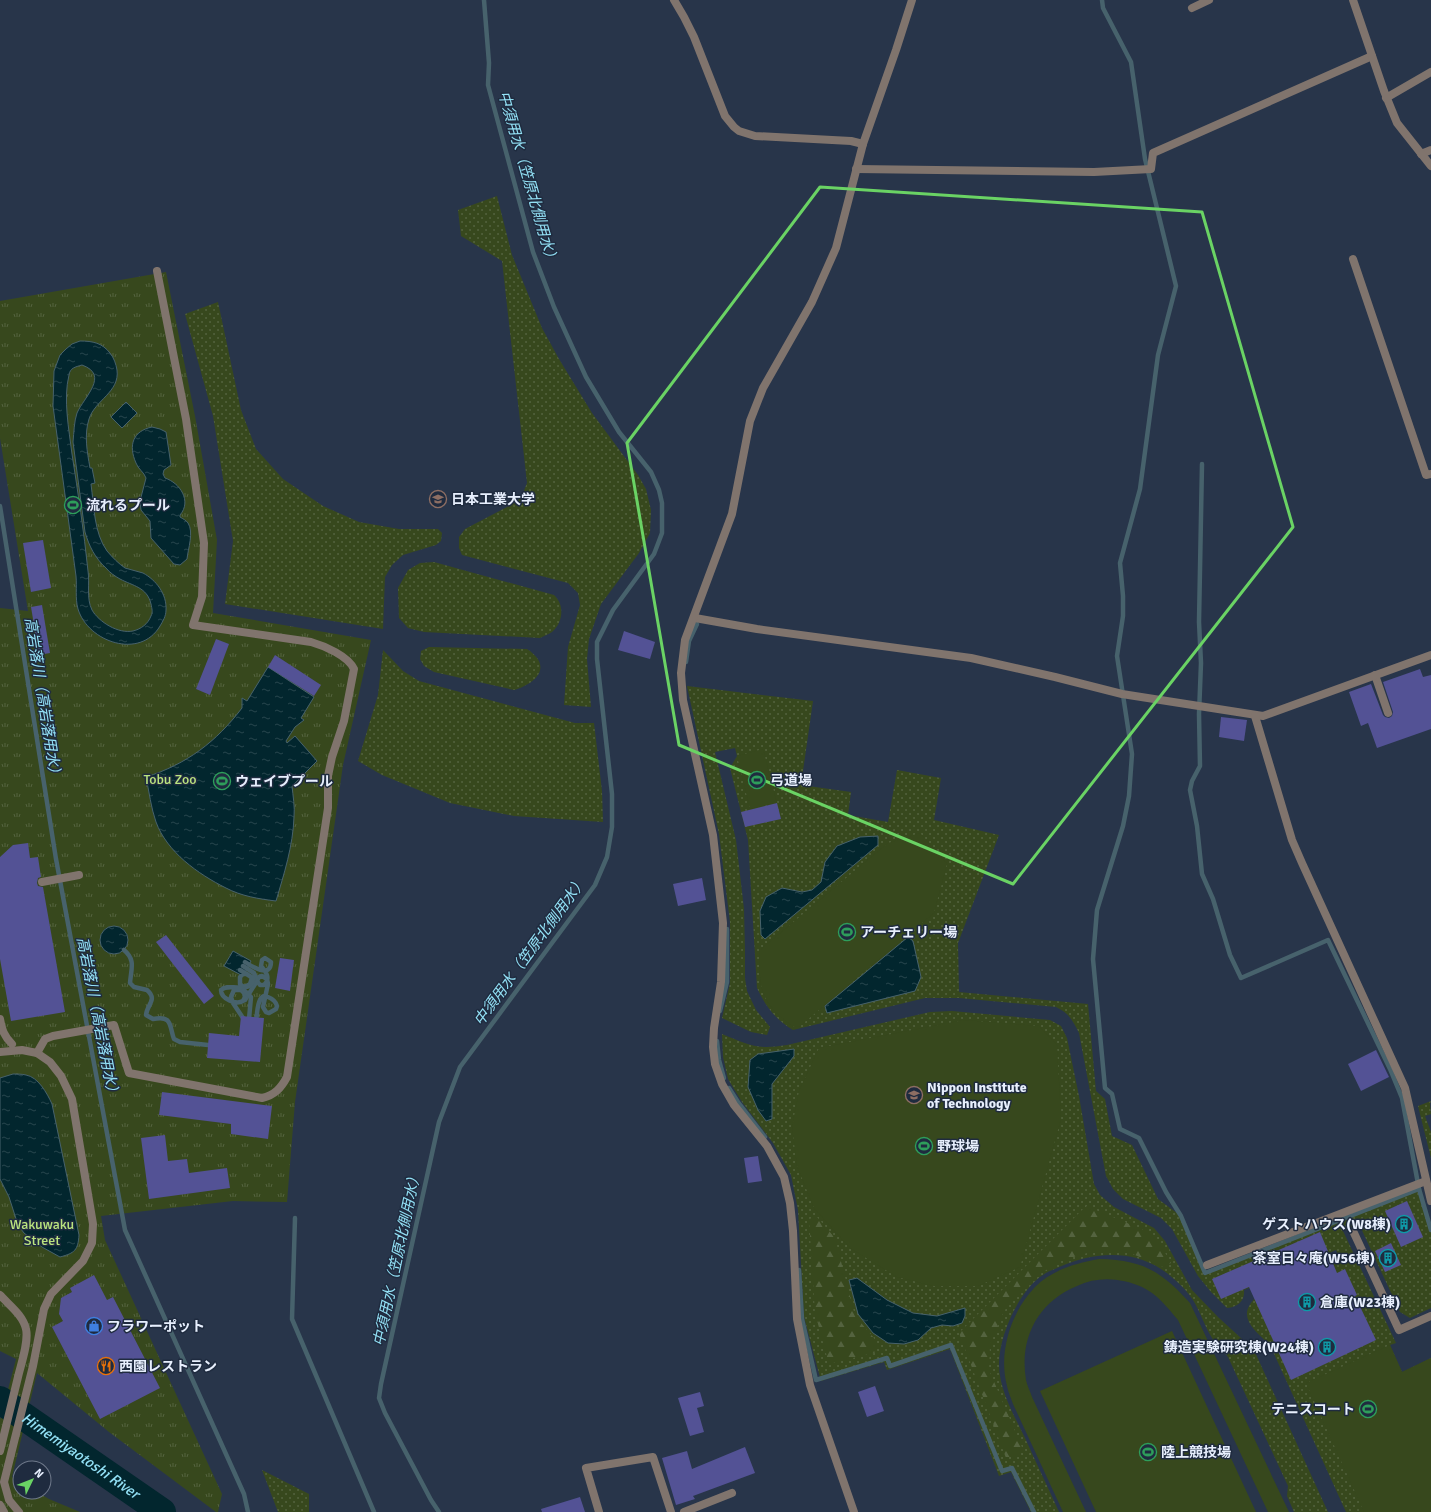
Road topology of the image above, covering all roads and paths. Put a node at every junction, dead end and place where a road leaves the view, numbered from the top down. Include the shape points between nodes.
1 (674, 0) edge
2 (912, 0) edge
3 (1209, 0) edge
4 (1353, 0) edge
5 (1192, 8) dead end
6 (1372, 56) junction
7 (1431, 72) edge
8 (1386, 98) junction
9 (863, 144) junction
10 (1431, 150) edge
11 (1421, 154) junction
12 (1431, 166) edge
13 (856, 169) junction
14 (1353, 259) dead end
15 (157, 271) dead end
16 (1431, 474) edge
17 (694, 618) junction
18 (1431, 655) edge
19 (1375, 675) junction
20 (1388, 713) dead end
21 (1255, 716) junction
22 (79, 875) dead end
23 (42, 882) dead end
24 (0, 1019) edge
25 (0, 1035) edge
26 (12, 1044) junction
27 (22, 1050) junction
28 (0, 1052) edge
29 (37, 1053) junction
30 (1426, 1181) junction
31 (1431, 1201) edge
32 (1354, 1233) dead end
33 (1206, 1265) dead end
34 (0, 1295) edge
35 (1431, 1316) edge
36 (0, 1451) edge
37 (732, 1493) dead end
38 (0, 1505) edge
39 (4, 1512) edge
40 (19, 1512) edge
41 (599, 1512) edge
42 (671, 1512) edge
43 (684, 1512) edge
44 (854, 1512) edge

1 - 9 street via 694,37 725,116 739,131 755,136 851,140
2 - 9 street
3 - 5 street
4 - 6 street
6 - 8 street
6 - 13 street via 1153,153 1151,169 1094,172
7 - 8 street
8 - 11 street via 1397,123
9 - 13 street
10 - 11 street
11 - 12 street
13 - 17 street via 836,248 812,302 763,388 750,421 732,514
14 - 16 street via 1426,476
15 - 29 street via 186,419 204,543 202,597 193,625 311,642 324,646 351,663 354,669 344,721 328,776 328,808 287,1077 281,1087 262,1098 129,1073 114,1025 53,1036 45,1039
17 - 21 street via 971,658 1122,694
17 - 44 street via 685,640 681,673 683,700 713,834 723,923 721,982 714,1028 715,1064 722,1084 734,1105 767,1146 784,1177 793,1231 797,1319 810,1385
18 - 19 street
19 - 20 street
19 - 21 street via 1263,716
21 - 30 street via 1292,840 1405,1088
22 - 23 street
24 - 26 street via 2,1031
25 - 26 street
26 - 27 street
27 - 28 street
27 - 29 street
29 - 40 street via 50,1062 58,1072 72,1099 93,1224 92,1243 83,1261 51,1294 44,1309 33,1366 4,1482 9,1500
30 - 31 street
30 - 33 street
32 - 35 street via 1399,1330
34 - 36 street via 22,1320 27,1336
37 - 43 street
38 - 39 street
41 - 42 street via 586,1468 653,1457

